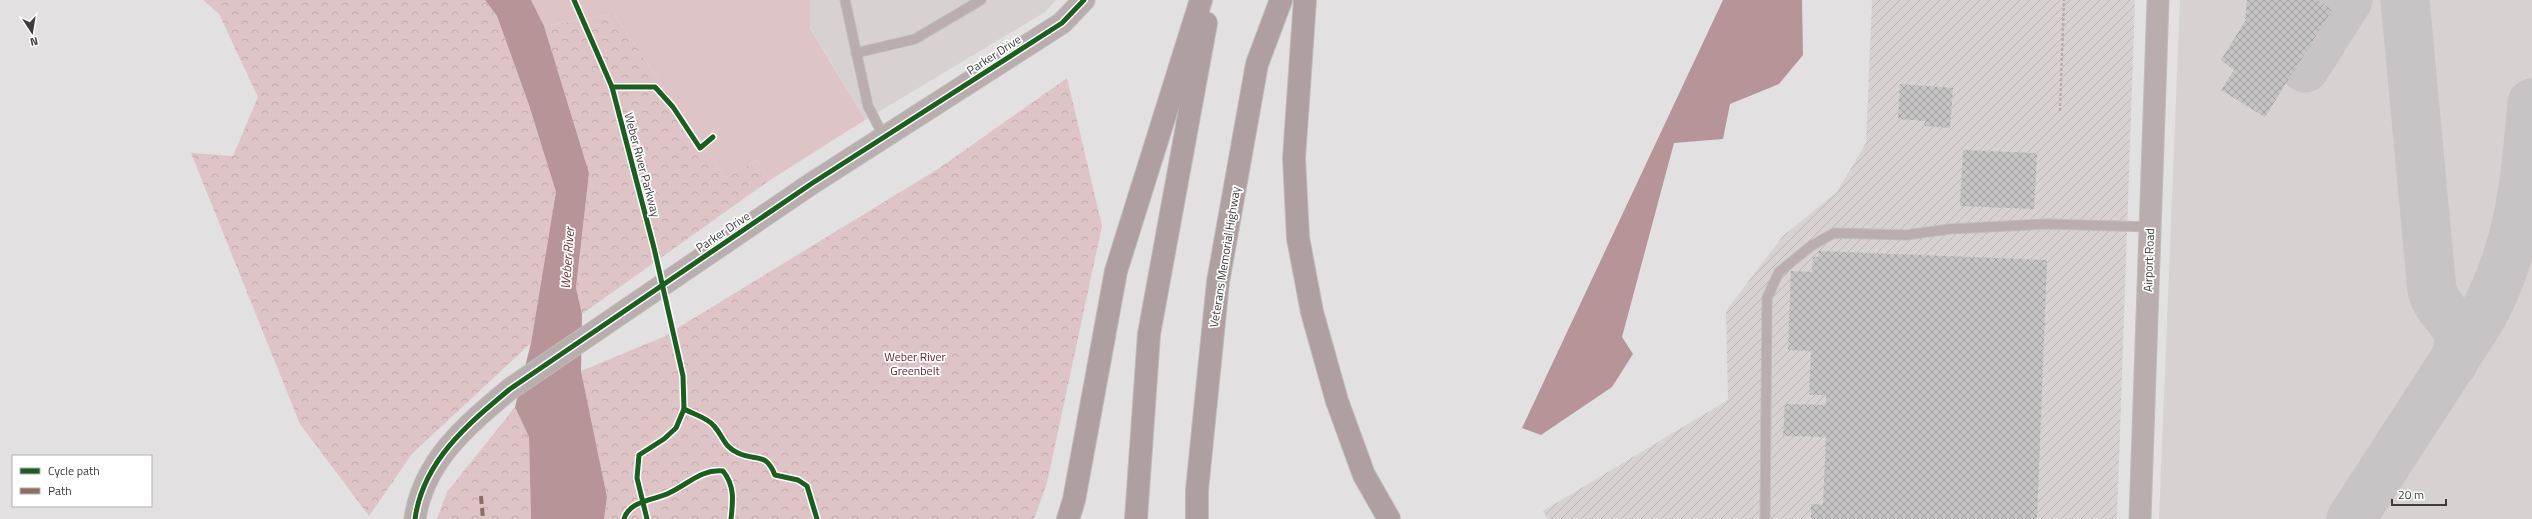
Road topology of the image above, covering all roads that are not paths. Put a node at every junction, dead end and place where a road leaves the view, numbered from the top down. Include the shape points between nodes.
1 (845, 0) edge
2 (981, 0) edge
3 (1084, 0) edge
4 (1201, 0) edge
5 (1211, 0) edge
6 (1281, 0) edge
7 (1305, 0) edge
8 (2158, 0) edge
9 (856, 53) junction
10 (884, 137) junction
11 (2150, 227) junction
12 (415, 519) edge
13 (1068, 519) edge
14 (1136, 519) edge
15 (1197, 519) edge
16 (1389, 519) edge
17 (1765, 519) edge
18 (2140, 519) edge

1 - 9 lane
2 - 9 lane via 915,39
3 - 10 street, Parker Drive via 1062,24
4 - 13 highway via 1116,271
5 - 14 highway via 1148,334
6 - 15 highway, Veterans Memorial Highway via 1257,64 1218,282 1197,490
7 - 16 highway via 1294,158 1298,238 1312,312 1337,401 1364,475
8 - 11 street, Airport Road
9 - 10 lane via 868,106
10 - 12 street, Parker Drive via 510,389 465,426 432,470 417,506
11 - 17 lane via 2046,224 1950,229 1906,235 1834,233 1811,246 1779,272 1766,298
11 - 18 street, Airport Road

